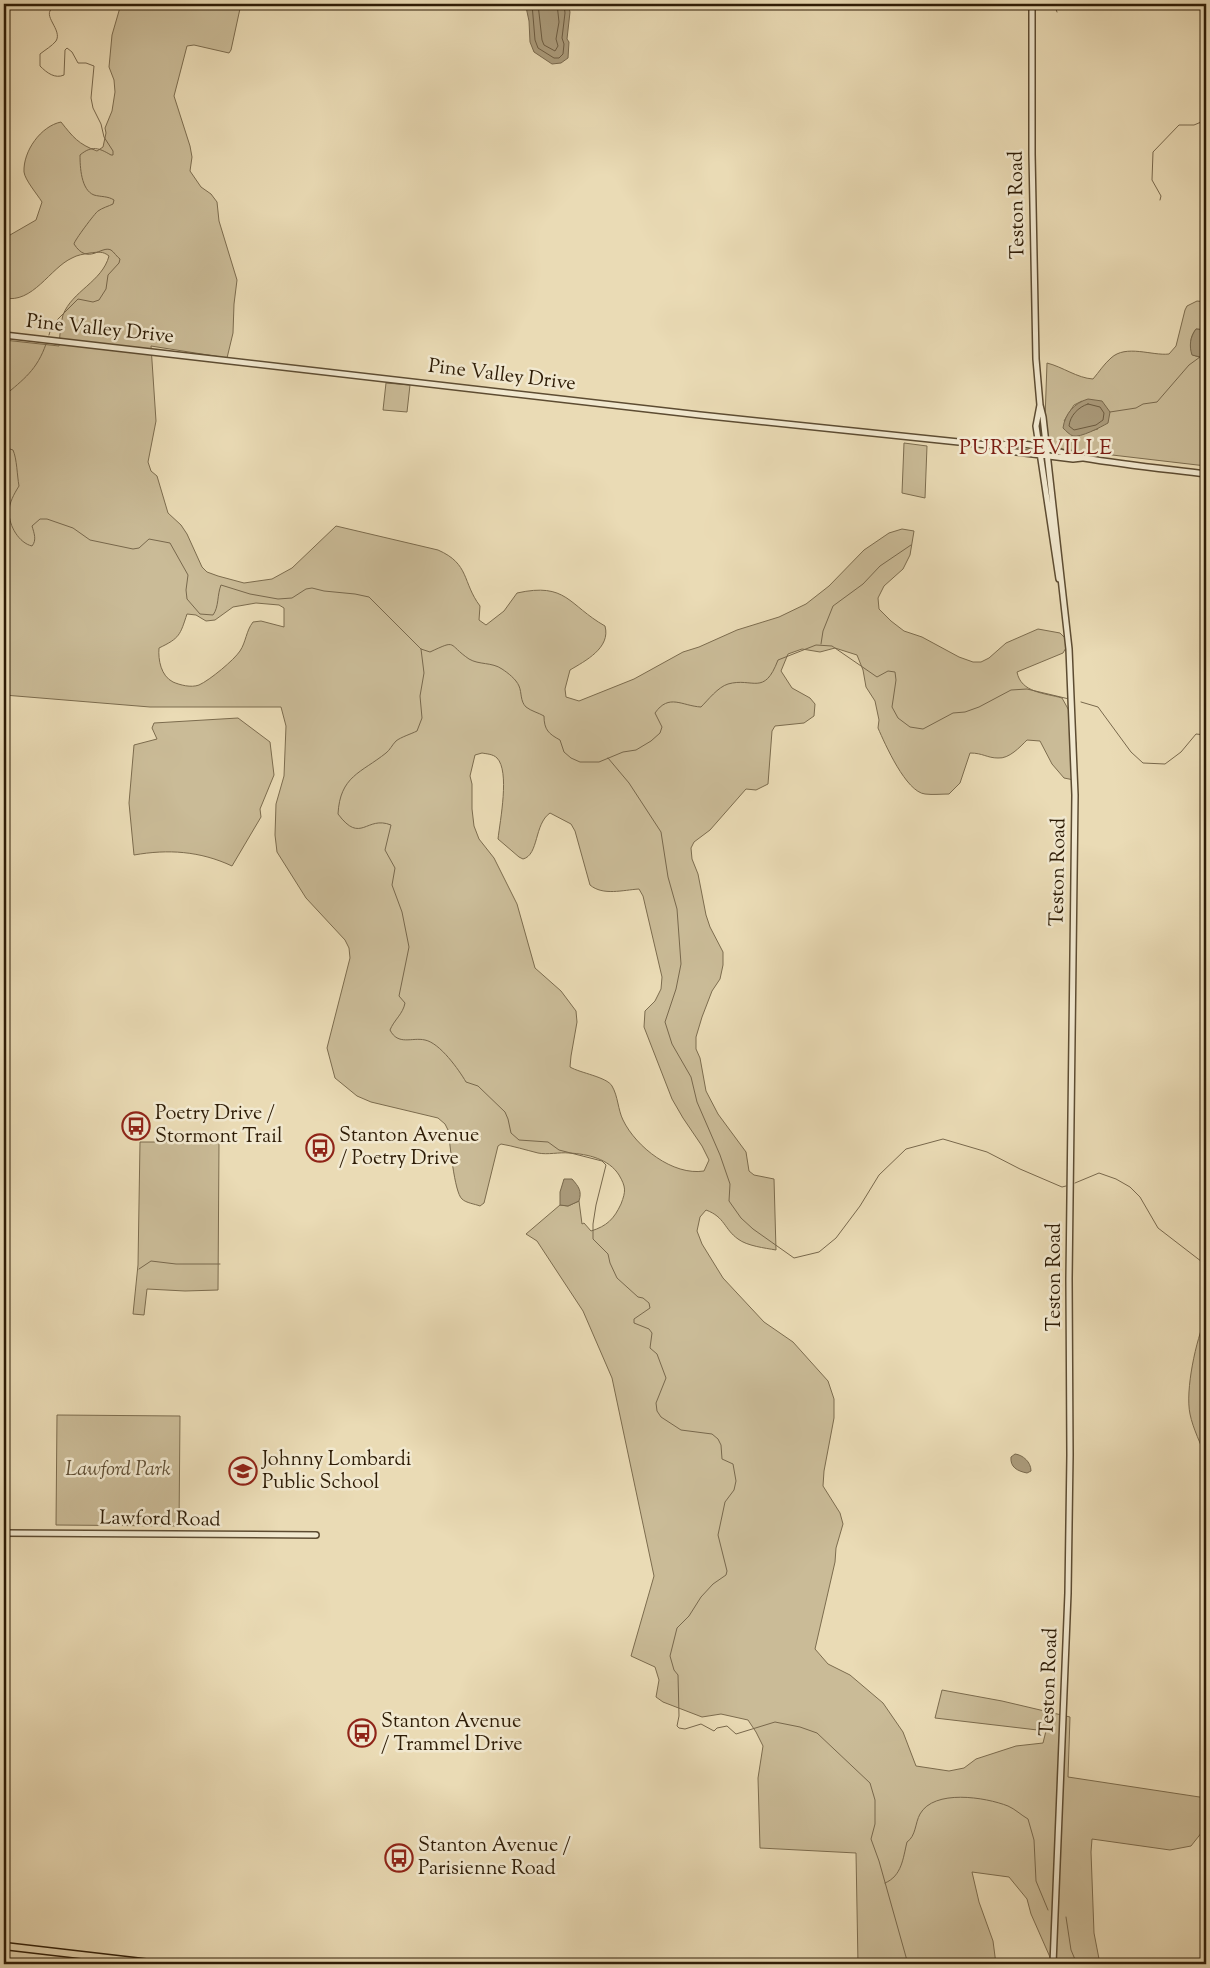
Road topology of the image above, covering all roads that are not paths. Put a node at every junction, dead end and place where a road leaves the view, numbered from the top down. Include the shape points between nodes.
1 (1032, 4) edge
2 (4, 335) edge
3 (1040, 405) junction
4 (997, 446) junction
5 (1038, 447) junction
6 (1046, 449) junction
7 (1039, 455) junction
8 (1047, 456) junction
9 (1082, 458) junction
10 (1206, 474) edge
11 (1062, 590) junction
12 (4, 1533) edge
13 (316, 1535) dead end
14 (4, 1946) edge
15 (159, 1964) edge
16 (1054, 1964) edge

1 - 3 street, Teston Road via 1032,163
2 - 4 street, Pine Valley Drive
3 - 5 street, Teston Road via 1036,426
3 - 6 street, Teston Road
4 - 5 street, Pine Valley Drive via 1007,443
4 - 7 street, Pine Valley Drive via 1008,451
5 - 6 street, Pine Valley Drive
5 - 7 street, Teston Road
6 - 8 street, Teston Road
6 - 9 street, Pine Valley Drive
7 - 8 street, Pine Valley Drive
7 - 11 street, Teston Road
8 - 9 street, Pine Valley Drive
8 - 11 street, Teston Road
9 - 10 street, Pine Valley Drive
11 - 16 street, Teston Road via 1069,649 1075,804 1068,1593
12 - 13 street, Lawford Road
14 - 15 main road

